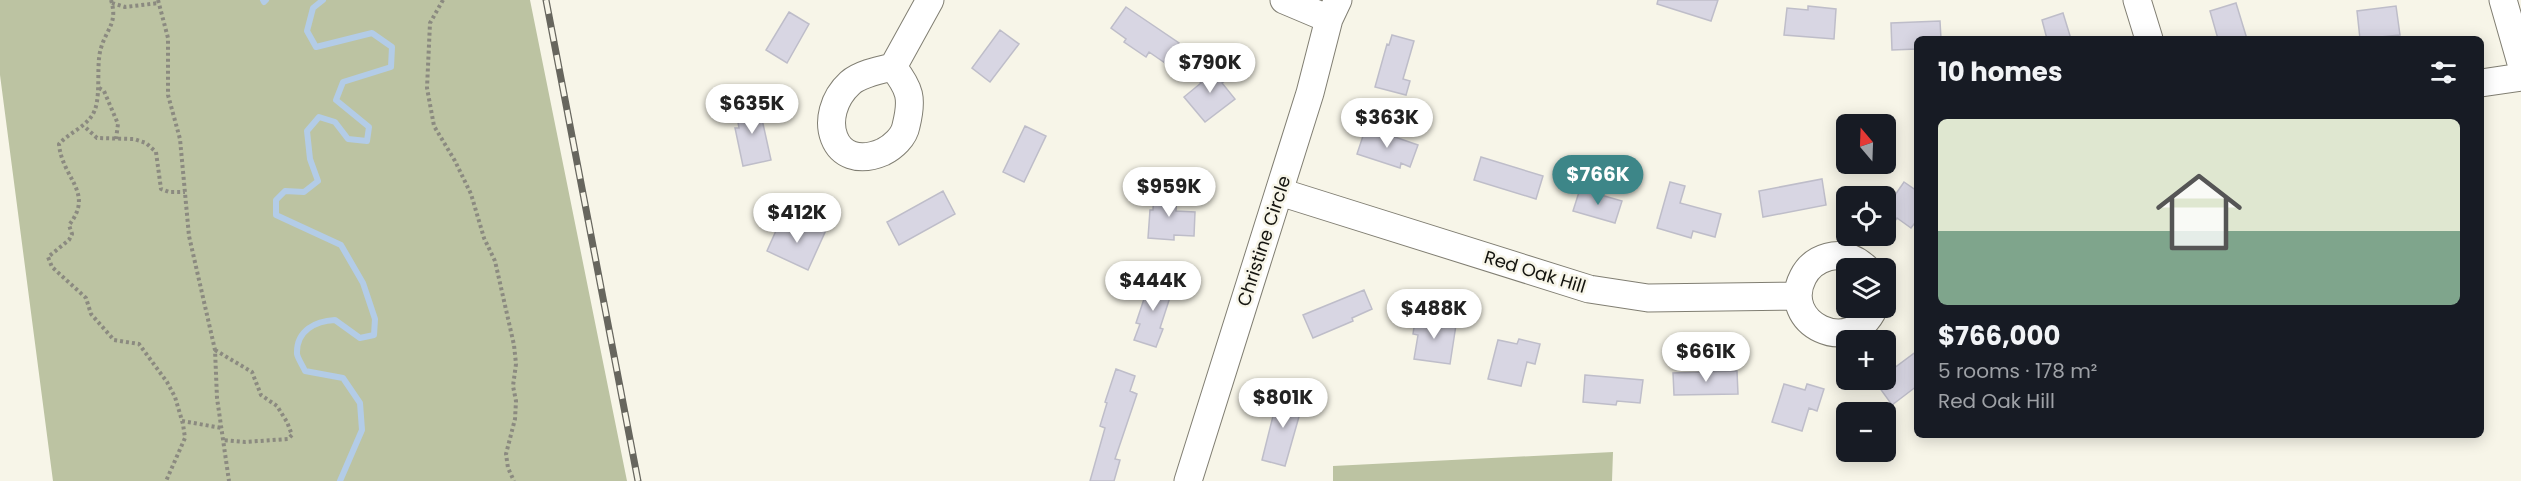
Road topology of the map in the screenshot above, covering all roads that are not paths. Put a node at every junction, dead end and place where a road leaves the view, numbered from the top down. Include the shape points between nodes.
1 (930, 0) edge
2 (1284, 0) edge
3 (2137, 0) edge
4 (2503, 0) edge
5 (1333, 9) edge
6 (2149, 36) edge
7 (2521, 63) edge
8 (893, 67) dead end
9 (2521, 77) edge
10 (2484, 83) edge
11 (1280, 192) junction
12 (1851, 258) edge
13 (1798, 296) junction
14 (1869, 318) edge
15 (1188, 481) edge

1 - 8 street
2 - 5 street
3 - 6 street
4 - 7 street
5 - 11 street, Christine Circle
9 - 10 street
11 - 13 street, Red Oak Hill via 1589,289 1648,298
11 - 15 street, Christine Circle
12 - 13 street via 1824,258 1813,264 1805,273
13 - 14 street via 1809,321 1829,333 1845,333

